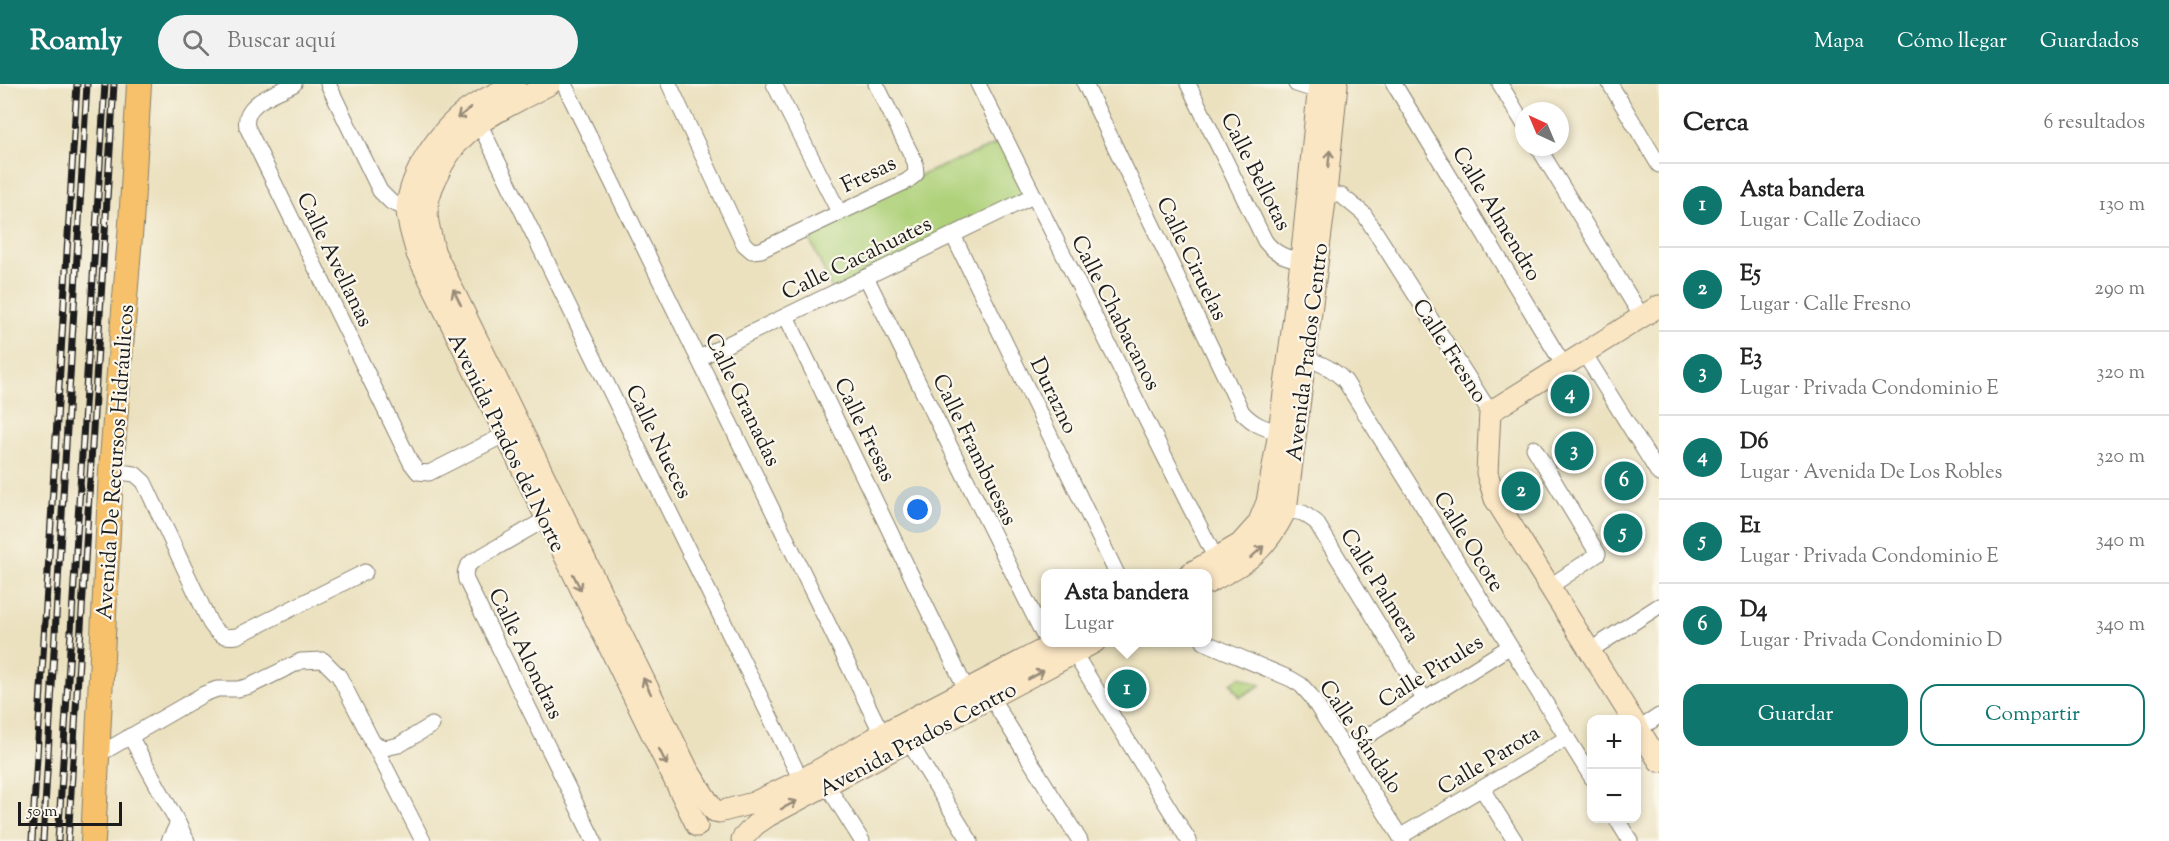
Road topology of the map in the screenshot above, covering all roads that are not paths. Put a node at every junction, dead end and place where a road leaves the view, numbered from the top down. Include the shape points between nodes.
1 (139, 84) edge
2 (294, 84) edge
3 (328, 84) edge
4 (515, 84) edge
5 (550, 84) edge
6 (564, 84) edge
7 (669, 84) edge
8 (774, 84) edge
9 (876, 84) edge
10 (978, 84) edge
11 (1085, 84) edge
12 (1188, 84) edge
13 (1296, 84) edge
14 (1394, 84) edge
15 (1500, 84) edge
16 (1610, 84) edge
17 (1325, 86) edge
18 (1515, 108) edge
19 (479, 123) junction
20 (1544, 156) edge
21 (1659, 165) edge
22 (1326, 192) junction
23 (1033, 196) junction
24 (407, 209) junction
25 (839, 212) junction
26 (953, 236) junction
27 (425, 253) junction
28 (1301, 261) junction
29 (866, 277) junction
30 (1650, 311) edge
31 (786, 316) junction
32 (1584, 353) junction
33 (699, 358) junction
34 (1297, 359) junction
35 (1564, 366) junction
36 (1490, 412) junction
37 (1279, 432) junction
38 (504, 435) junction
39 (1534, 448) dead end
40 (111, 471) junction
41 (1659, 474) edge
42 (535, 476) junction
43 (1287, 510) junction
44 (546, 519) junction
45 (1216, 559) junction
46 (1115, 569) edge
47 (1197, 569) edge
48 (366, 573) dead end
49 (1212, 581) edge
50 (1549, 587) junction
51 (1659, 606) edge
52 (1041, 614) edge
53 (1212, 645) edge
54 (1509, 646) junction
55 (1053, 647) edge
56 (1055, 647) edge
57 (1058, 647) edge
58 (1589, 651) junction
59 (968, 691) junction
60 (992, 699) junction
61 (1425, 699) junction
62 (1630, 715) edge
63 (1659, 716) edge
64 (1641, 722) edge
65 (432, 725) dead end
66 (1641, 732) edge
67 (882, 734) junction
68 (130, 736) junction
69 (1567, 738) junction
70 (909, 742) junction
71 (372, 743) junction
72 (1345, 750) junction
73 (98, 755) junction
74 (1659, 761) edge
75 (1587, 770) edge
76 (801, 780) junction
77 (828, 785) junction
78 (1482, 789) junction
79 (716, 812) junction
80 (178, 823) junction
81 (1619, 823) edge
82 (699, 834) edge
83 (1402, 839) edge
84 (742, 840) edge
85 (93, 841) edge
86 (169, 841) edge
87 (187, 841) edge
88 (423, 841) edge
89 (594, 841) edge
90 (862, 841) edge
91 (970, 841) edge
92 (1080, 841) edge
93 (1189, 841) edge
94 (1515, 841) edge
95 (1630, 841) edge

1 - 40 main road, Avenida De Recursos Hidráulicos
2 - 38 street, Calle Avellanas via 254,105 245,119 247,127 406,453 418,472 429,473
3 - 24 street via 380,191 391,202
4 -> 24 street, Avenida Prados del Norte via 471,108 448,126 414,179
5 - 19 street, Avenida Prados del Norte
6 - 33 street, Calle Granadas
7 - 25 street via 744,244 761,250
8 - 25 street
9 - 25 street, Fresas via 915,162 916,174
10 - 23 street, Calle Chabacanos
11 - 37 street, Calle Ciruelas via 1242,412 1256,425
12 - 28 street, Calle Bellotas via 1265,241 1272,251
13 - 17 street
14 - 35 street, Calle Almendro
15 - 18 street
16 - 21 street
22 -> 17 street, Avenida Prados Centro
17 - 28 street
19 - 27 street, Avenida Prados del Norte via 454,146 431,189
19 - 76 street, Calle Nueces
20 - 30 street
22 - 34 street, Avenida Prados Centro
22 - 36 street, Calle Fresno via 1342,196 1364,214
23 - 26 street, Calle Cacahuates
23 - 45 street, Calle Chabacanos
24 - 27 street, Avenida Prados del Norte
26 - 29 street, Calle Cacahuates
26 - 46 street, Durazno
27 - 38 street, Avenida Prados del Norte
42 -> 27 street, Avenida Prados del Norte
28 - 34 street
29 - 31 street, Calle Cacahuates
29 - 52 street, Calle Frambuesas
30 - 32 street
31 - 33 street, Calle Cacahuates
31 - 59 street, Calle Fresas
32 - 35 street
32 - 41 street
33 - 67 street, Calle Granadas
34 - 37 street
34 - 43 street, Avenida Prados Centro
34 - 54 street, Calle Ocote via 1322,363 1344,381
35 - 36 street
36 - 50 street, Calle Fresno via 1487,473 1495,499
37 - 45 street via 1267,502 1258,524 1240,544
38 - 42 street, Avenida Prados del Norte
39 - 50 street via 1598,554
40 - 48 street via 135,474 144,482 210,623 226,637 237,636
40 - 73 main road, Avenida De Recursos Hidráulicos
42 - 44 street, Avenida Prados del Norte
79 -> 42 street, Avenida Prados del Norte via 688,770
49 -> 43 street, Avenida Prados Centro via 1257,553 1275,534
43 - 61 street, Calle Palmera via 1303,513 1316,522
44 -> 82 street, Avenida Prados del Norte
44 - 89 street, Calle Alondras via 472,561 467,566 466,580
45 - 47 street
50 - 58 street, Calle Fresno
51 - 58 street
53 - 72 street, Calle Sándalo via 1301,685
54 - 61 street, Calle Pirules
54 - 69 street, Calle Ocote
55 - 59 street
60 -> 56 street, Avenida Prados Centro
57 - 93 street, Calle Frambuesas
58 - 62 street, Calle Fresno
59 - 67 street
60 - 70 street, Avenida Prados Centro
60 - 92 street
61 - 72 street, Calle Pirules
63 - 64 street
65 - 71 street via 399,745 385,748
66 - 74 street, Calle Fresno
67 - 76 street
68 - 71 street via 204,694 250,686 301,661 323,660 339,676
68 - 73 street
68 - 80 street
69 - 75 street, Calle Ocote
69 - 78 street, Calle Parota
70 - 77 street, Avenida Prados Centro
70 - 91 street
71 - 88 street
72 - 83 street, Calle Sándalo
73 - 85 main road, Avenida De Recursos Hidráulicos
76 - 79 street via 753,803
84 -> 77 street, Avenida Prados Centro via 768,816
77 - 90 street
78 - 83 street, Calle Parota
78 - 94 street
79 - 82 street via 702,816
79 - 84 street, Avenida Prados del Norte via 730,818
80 - 86 street
80 - 87 street
81 - 95 street

